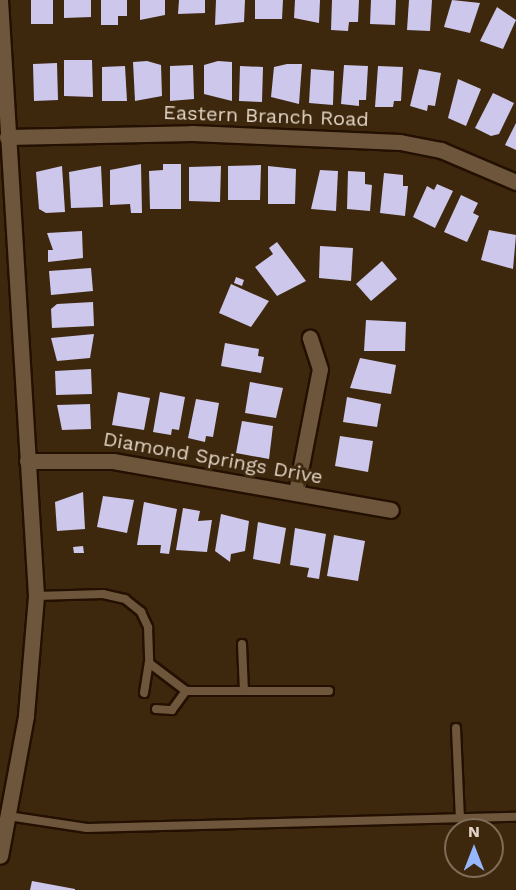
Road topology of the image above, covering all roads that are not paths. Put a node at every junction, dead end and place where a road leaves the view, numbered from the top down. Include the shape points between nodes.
1 (0, 0) edge
2 (7, 137) junction
3 (516, 182) edge
4 (310, 338) dead end
5 (27, 461) junction
6 (296, 492) junction
7 (391, 510) dead end
8 (36, 596) junction
9 (242, 644) dead end
10 (149, 663) junction
11 (186, 691) junction
12 (244, 691) junction
13 (329, 691) dead end
14 (144, 693) dead end
15 (156, 709) dead end
16 (456, 728) dead end
17 (8, 816) junction
18 (516, 817) edge
19 (444, 818) edge
20 (460, 818) joint
21 (0, 855) edge

1 - 2 street
2 - 3 street, Eastern Branch Road via 192,133 400,142 441,150
2 - 5 street
4 - 6 street via 320,369
5 - 6 street, Diamond Springs Drive via 102,459
5 - 8 street
6 - 7 street, Diamond Springs Drive
8 - 10 lane via 103,594 124,599 141,612 148,627
8 - 17 street via 26,716
9 - 12 lane
10 - 11 lane
10 - 14 lane
11 - 12 lane
11 - 15 lane via 171,710
12 - 13 lane
16 - 20 lane
17 - 19 lane via 87,828
17 - 21 street
18 - 20 lane

